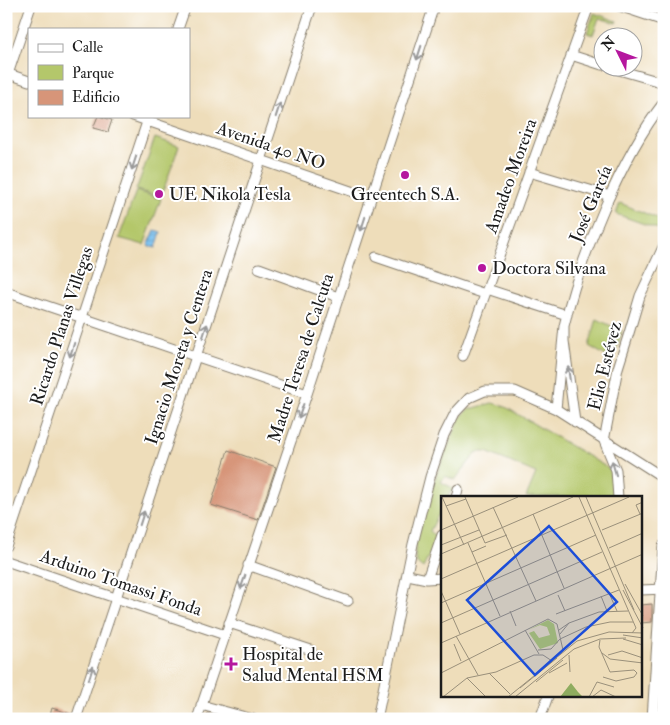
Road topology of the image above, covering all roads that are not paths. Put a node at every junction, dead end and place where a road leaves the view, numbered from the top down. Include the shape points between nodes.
1 (31, 6) edge
2 (186, 6) edge
3 (312, 6) edge
4 (434, 6) edge
5 (589, 6) edge
6 (619, 6) edge
7 (664, 21) edge
8 (178, 28) edge
9 (571, 55) junction
10 (592, 62) edge
11 (7, 76) edge
12 (642, 77) edge
13 (28, 81) edge
14 (664, 83) edge
15 (664, 102) edge
16 (148, 119) edge
17 (262, 160) junction
18 (529, 172) junction
19 (610, 196) junction
20 (371, 198) junction
21 (664, 245) edge
22 (376, 256) dead end
23 (259, 268) dead end
24 (486, 291) junction
25 (6, 292) edge
26 (338, 297) junction
27 (567, 315) junction
28 (82, 318) junction
29 (564, 326) junction
30 (196, 356) junction
31 (463, 356) dead end
32 (307, 394) junction
33 (556, 409) junction
34 (575, 422) junction
35 (604, 441) junction
36 (664, 478) edge
37 (618, 496) edge
38 (441, 538) edge
39 (6, 546) edge
40 (664, 546) edge
41 (6, 562) edge
42 (248, 565) junction
43 (408, 575) junction
44 (427, 578) junction
45 (441, 578) edge
46 (663, 588) edge
47 (642, 590) edge
48 (116, 598) junction
49 (348, 601) dead end
50 (229, 623) junction
51 (224, 636) junction
52 (311, 650) dead end
53 (547, 698) edge
54 (201, 705) junction
55 (76, 719) edge
56 (197, 719) edge
57 (253, 719) edge
58 (377, 719) edge
59 (540, 719) edge
60 (653, 719) edge

1 - 11 street
2 - 8 street
17 -> 3 street, Ignacio Moreta y Centera
4 -> 20 street, Madre Teresa de Calcuta
5 - 9 street, Amadeo Moreira
6 - 7 street
9 - 10 street
9 - 18 street, Amadeo Moreira
11 - 13 street
12 - 14 street
15 - 19 street, José García
16 - 17 street, Avenida 40 NO
16 -> 28 street, Ricardo Planas Villegas
17 - 20 street, Avenida 40 NO
30 -> 17 street, Ignacio Moreta y Centera
18 - 19 street
18 - 24 street, Amadeo Moreira
19 - 27 street, José García
20 -> 26 street, Madre Teresa de Calcuta
21 - 35 street, Elio Estévez via 640,296 618,368
22 - 24 street
23 - 26 street
24 - 27 street
24 - 31 street, Amadeo Moreira
25 - 28 street
26 - 32 street, Madre Teresa de Calcuta
27 - 29 street, José García
28 - 30 street
28 -> 39 street, Ricardo Planas Villegas
29 - 33 street, José García
34 -> 29 street, José García
30 - 32 street
48 -> 30 street, Ignacio Moreta y Centera
32 -> 42 street, Madre Teresa de Calcuta
33 - 34 street
33 - 43 street via 515,391 499,389 469,398 455,413 430,477
34 - 35 street
35 - 36 street
37 -> 35 street via 616,470
38 - 44 street
40 - 46 main road
41 - 48 street, Arduino Tomassi Fonda
42 - 49 street
42 -> 50 street, Madre Teresa de Calcuta
43 - 44 street
43 - 58 street
44 - 45 street
46 - 47 street
46 - 60 main road
48 - 51 street, Arduino Tomassi Fonda
55 -> 48 street, Ignacio Moreta y Centera
50 - 51 street, Madre Teresa de Calcuta
50 - 52 street
51 - 54 street, Madre Teresa de Calcuta
53 - 59 street
54 - 56 street, Madre Teresa de Calcuta
54 - 57 street

